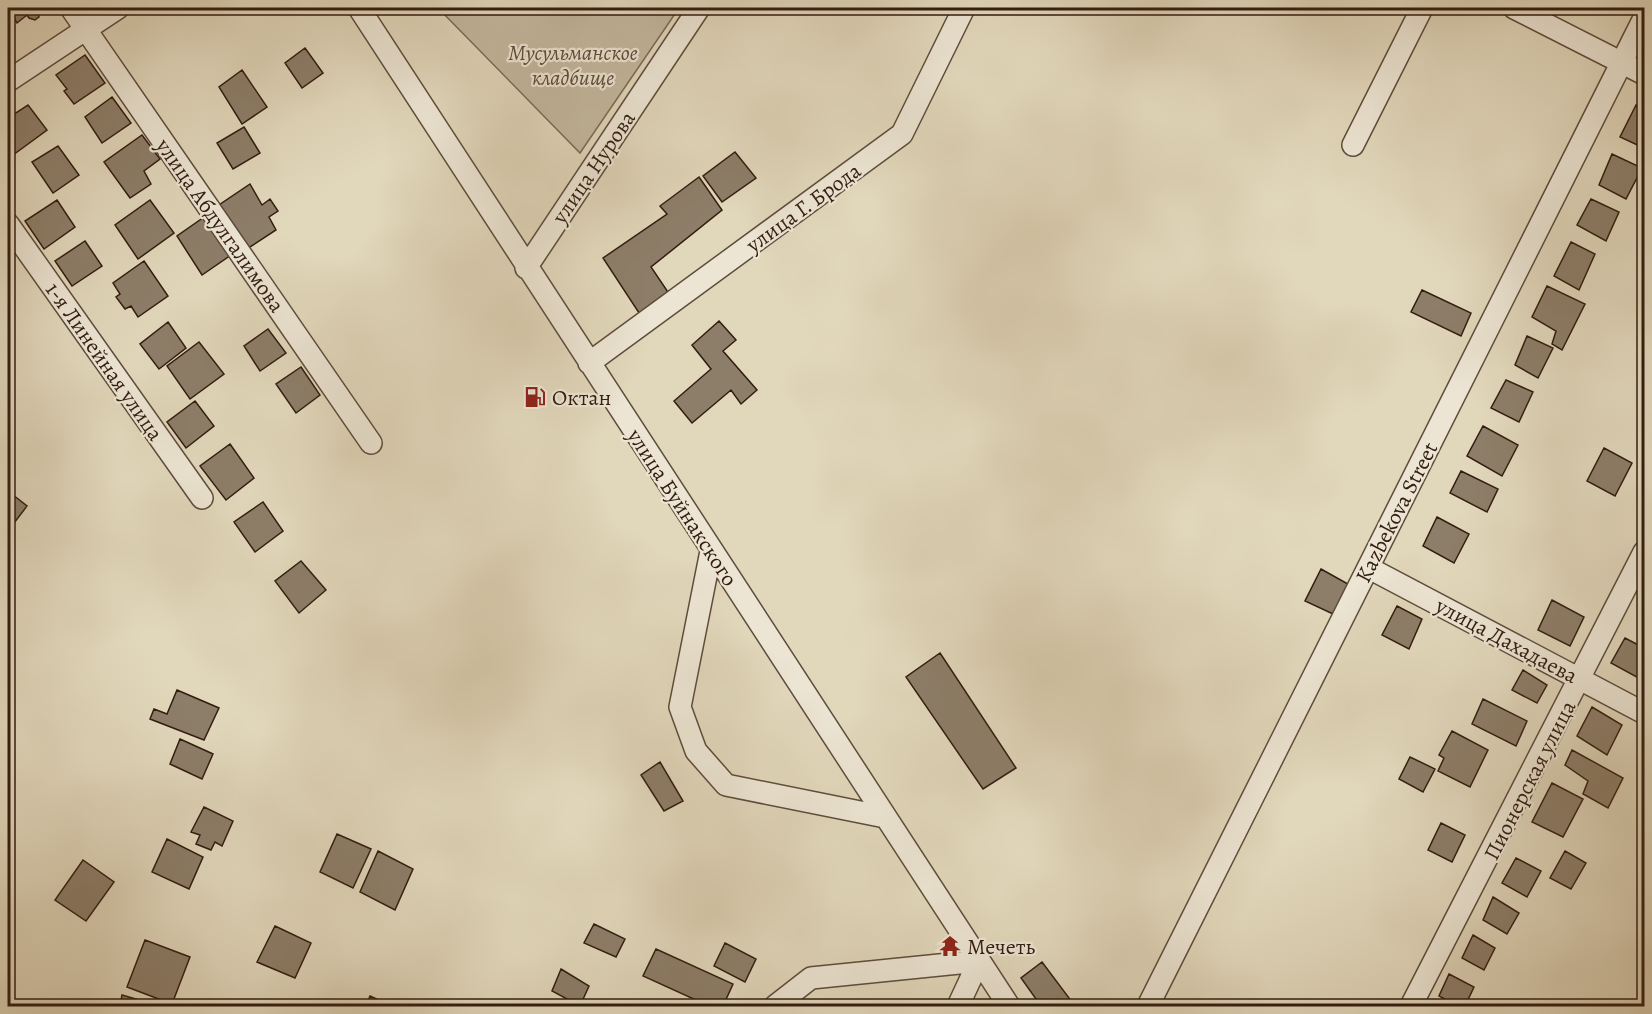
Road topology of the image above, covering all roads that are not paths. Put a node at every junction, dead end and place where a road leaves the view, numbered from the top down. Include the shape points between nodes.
1 (71, 8) edge
2 (118, 8) edge
3 (358, 8) edge
4 (699, 8) edge
5 (964, 8) edge
6 (1422, 8) edge
7 (1514, 8) edge
8 (1644, 18) edge
9 (86, 29) junction
10 (1622, 63) junction
11 (1644, 74) edge
12 (8, 81) edge
13 (1353, 144) dead end
14 (8, 224) edge
15 (526, 267) junction
16 (589, 363) junction
17 (371, 443) dead end
18 (202, 498) dead end
19 (711, 551) junction
20 (1644, 552) edge
21 (1369, 568) junction
22 (1581, 679) junction
23 (1644, 713) edge
24 (885, 817) junction
25 (979, 961) junction
26 (775, 1006) edge
27 (958, 1006) edge
28 (1009, 1006) edge
29 (1148, 1006) edge
30 (1411, 1006) edge

1 - 9 street, улица Абдулгалимова
2 - 9 street
3 - 15 street, улица Буйнакского
4 - 15 street, улица Нурова
5 - 16 street, улица Г. Брода via 902,134
6 - 13 street
7 - 10 street
8 - 10 street, Kazbekova Street
9 - 12 street
9 - 17 street, улица Абдулгалимова
10 - 11 street
10 - 21 street, Kazbekova Street
14 - 18 street, 1-я Линейная улица
15 - 16 street, улица Буйнакского
16 - 19 street, улица Буйнакского
19 - 24 street, улица Буйнакского
19 - 24 street via 680,707 696,752 726,785
20 - 22 street, Пионерская улица
21 - 22 street, улица Дахадаева
21 - 29 street, Kazbekova Street
22 - 23 street, улица Дахадаева
22 - 30 street, Пионерская улица
24 - 25 street, улица Буйнакского
25 - 26 street via 812,978
25 - 27 street
25 - 28 street, улица Буйнакского

